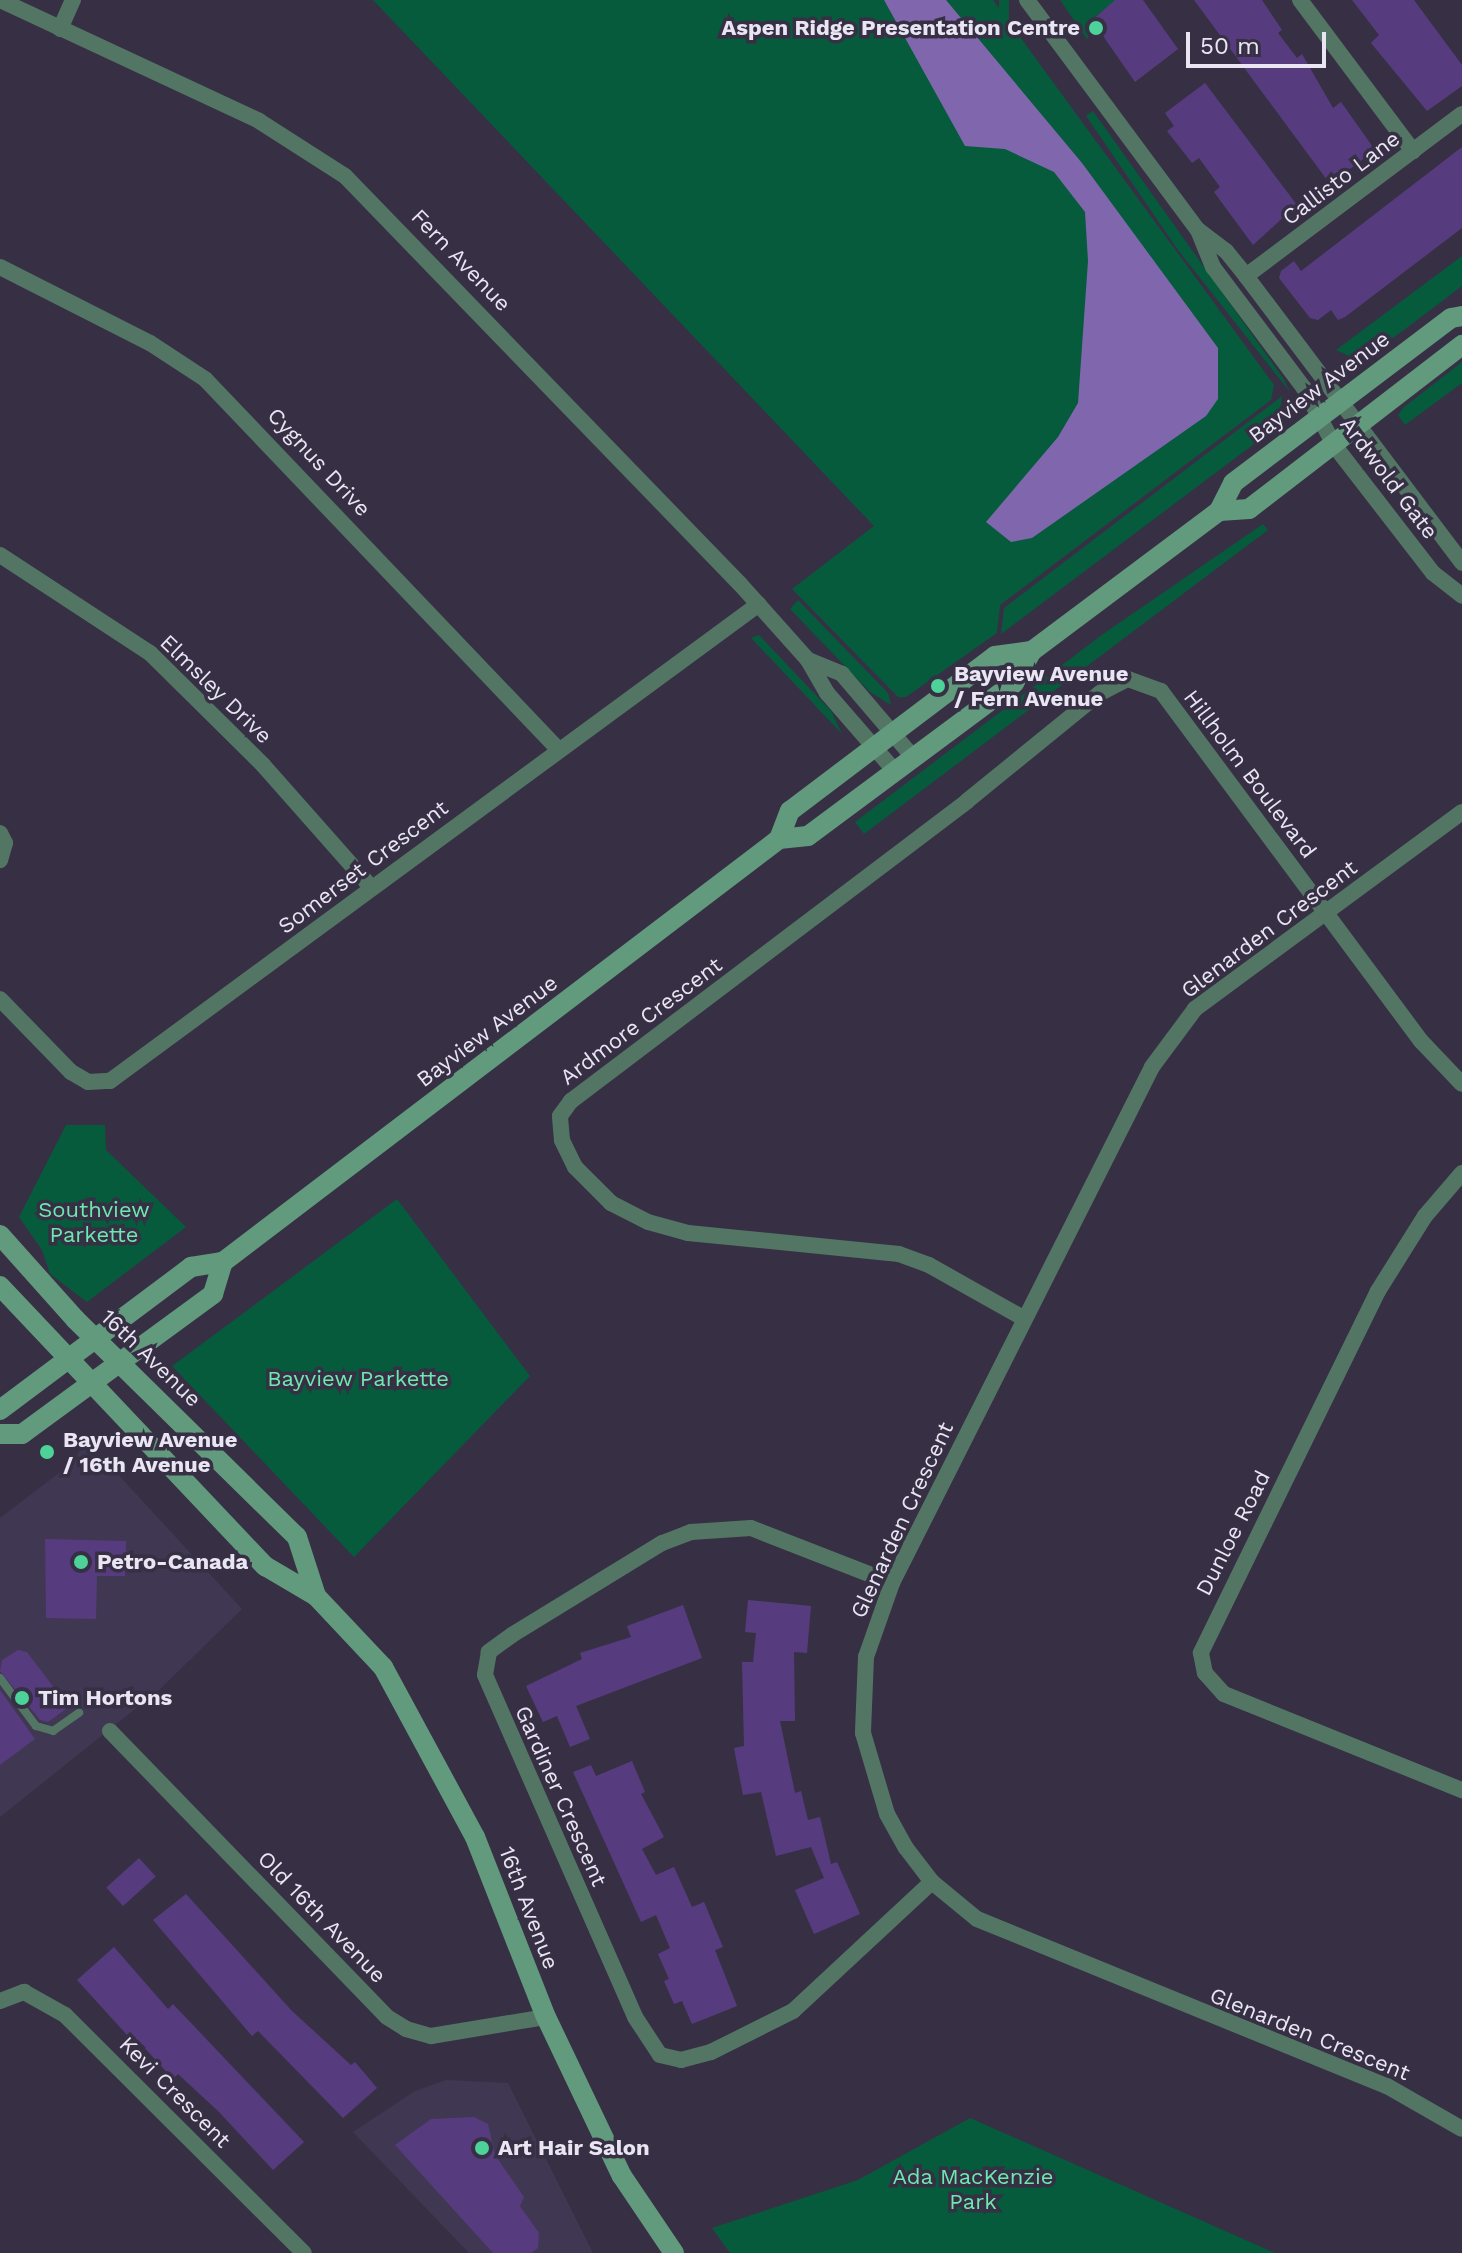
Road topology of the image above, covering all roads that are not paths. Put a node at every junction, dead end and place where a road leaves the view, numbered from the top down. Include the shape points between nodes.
1 (0, 0) edge
2 (73, 0) edge
3 (1028, 0) edge
4 (1300, 0) edge
5 (60, 29) junction
6 (1462, 114) edge
7 (1413, 151) junction
8 (1198, 230) junction
9 (0, 267) edge
10 (1246, 276) junction
11 (1462, 316) edge
12 (1462, 345) edge
13 (1342, 400) junction
14 (1318, 419) junction
15 (1360, 424) junction
16 (1334, 445) junction
17 (1219, 511) junction
18 (0, 555) edge
19 (1462, 563) edge
20 (1462, 596) edge
21 (759, 604) junction
22 (1032, 651) junction
23 (808, 660) junction
24 (1148, 682) joint
25 (895, 734) junction
26 (876, 748) junction
27 (558, 749) junction
28 (912, 756) junction
29 (893, 769) junction
30 (1462, 812) edge
31 (0, 833) edge
32 (779, 839) junction
33 (0, 860) edge
34 (372, 888) junction
35 (1328, 913) junction
36 (0, 999) edge
37 (1462, 1084) edge
38 (1462, 1173) edge
39 (0, 1235) edge
40 (223, 1262) junction
41 (0, 1286) edge
42 (1023, 1318) junction
43 (94, 1338) junction
44 (66, 1358) junction
45 (119, 1363) junction
46 (91, 1384) junction
47 (0, 1410) edge
48 (0, 1434) edge
49 (892, 1583) junction
50 (316, 1596) junction
51 (0, 1678) edge
52 (79, 1713) dead end
53 (110, 1731) dead end
54 (1462, 1790) edge
55 (932, 1882) junction
56 (0, 2001) edge
57 (546, 2017) junction
58 (1462, 2129) edge
59 (304, 2253) edge
60 (674, 2253) edge

1 - 5 street, Fern Avenue
2 - 5 street
3 - 8 street
4 - 7 street
5 - 21 street, Fern Avenue via 259,121 345,176
6 - 7 street, Callisto Lane
7 - 10 street, Callisto Lane
8 - 10 street, Ardwold Gate via 1226,251
8 - 14 street, Ardwold Gate via 1213,267 1304,388
9 - 27 street, Cygnus Drive via 150,343 205,379
10 - 13 street, Ardwold Gate
11 - 13 main road, Bayview Avenue via 1451,318
12 - 15 main road, Bayview Avenue
13 - 14 main road, Bayview Avenue
13 - 15 street, Ardwold Gate
14 - 16 street, Ardwold Gate
14 - 17 main road, Bayview Avenue via 1233,483
15 - 16 main road, Bayview Avenue
15 - 19 street, Ardwold Gate
16 - 17 main road, Bayview Avenue via 1249,509
16 - 20 street, Ardwold Gate via 1433,573
17 - 22 main road, Bayview Avenue
18 - 34 street, Elmsley Drive via 150,653 263,765
21 - 23 street, Fern Avenue
21 - 27 street, Somerset Crescent
22 - 25 main road, Bayview Avenue via 995,656
22 - 28 main road, Bayview Avenue via 1014,683
23 - 25 street, Fern Avenue via 842,674
23 - 26 street, Fern Avenue via 827,693
24 - 35 street, Hillholm Boulevard via 1161,691
24 - 42 street, Ardmore Crescent via 1128,679 1100,693 967,801 571,1101 560,1116 562,1140 575,1167 611,1203 648,1222 688,1233 899,1254
25 - 26 main road, Bayview Avenue
25 - 28 street, Fern Avenue
26 - 29 street, Fern Avenue
26 - 32 main road, Bayview Avenue via 790,811
27 - 34 street, Somerset Crescent
28 - 29 main road, Bayview Avenue
29 - 32 main road, Bayview Avenue via 808,836
30 - 35 street, Glenarden Crescent
31 - 33 street via 5,843
32 - 40 main road, Bayview Avenue
34 - 36 street, Somerset Crescent via 110,1081 88,1082 71,1072
35 - 37 street, Hillholm Boulevard via 1421,1041
35 - 42 street, Glenarden Crescent via 1195,1009 1173,1035
38 - 54 street, Dunloe Road via 1425,1216 1378,1291 1201,1653 1205,1673 1224,1694
39 - 43 main road, 16th Avenue
40 - 43 main road, Bayview Avenue via 191,1267
40 - 45 main road, Bayview Avenue via 213,1294
41 - 44 main road, 16th Avenue
42 - 49 street, Glenarden Crescent
43 - 44 main road, Bayview Avenue
43 - 45 main road, 16th Avenue
44 - 46 main road, 16th Avenue
44 - 47 main road, Bayview Avenue
45 - 46 main road, Bayview Avenue
45 - 50 main road, 16th Avenue via 297,1537
46 - 48 main road, Bayview Avenue via 22,1434
46 - 50 main road, 16th Avenue via 265,1566
49 - 55 street, Glenarden Crescent via 866,1657 863,1733 887,1814
49 - 55 street, Gardiner Crescent via 751,1528 691,1532 662,1543 512,1635 489,1652 485,1675 635,2017 660,2055 681,2060 711,2052 793,2011
50 - 57 main road, 16th Avenue via 383,1667 401,1694 475,1837
51 - 52 lane via 36,1726 53,1731
53 - 57 street, Old 16th Avenue via 387,2017 431,2036
55 - 58 street, Glenarden Crescent via 977,1919 1011,1937 1387,2086
56 - 59 street, Kevi Crescent via 24,1992 65,2015
57 - 60 main road, 16th Avenue via 622,2176

